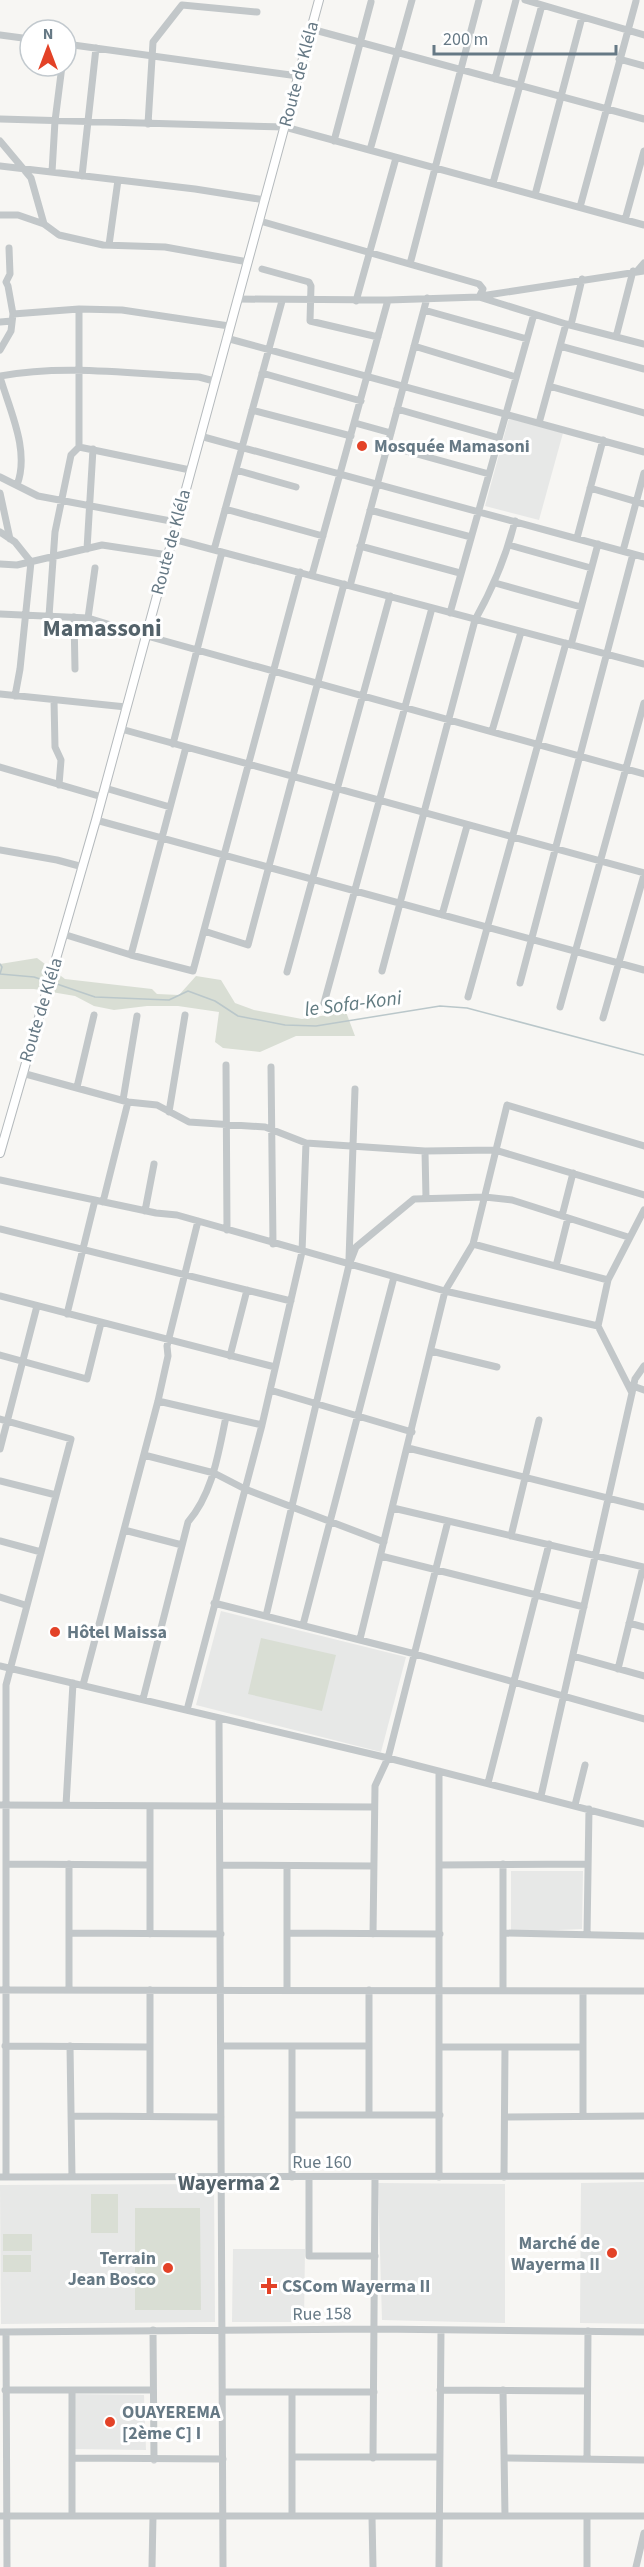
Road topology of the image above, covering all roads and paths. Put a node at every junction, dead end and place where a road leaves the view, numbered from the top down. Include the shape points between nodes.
1 (319, 0) edge
2 (412, 0) edge
3 (479, 0) edge
4 (516, 0) edge
5 (525, 0) edge
6 (636, 1) edge
7 (371, 2) dead end
8 (542, 5) junction
9 (257, 12) dead end
10 (582, 17) junction
11 (311, 29) junction
12 (627, 30) junction
13 (0, 35) edge
14 (644, 35) edge
15 (18, 37) edge
16 (360, 42) junction
17 (78, 46) edge
18 (96, 48) junction
19 (397, 52) junction
20 (152, 56) junction
21 (619, 59) junction
22 (644, 66) edge
23 (460, 69) junction
24 (298, 76) junction
25 (60, 78) edge
26 (495, 79) junction
27 (519, 86) junction
28 (562, 97) junction
29 (605, 109) junction
30 (0, 119) edge
31 (644, 119) edge
32 (55, 121) junction
33 (88, 122) junction
34 (148, 124) junction
35 (285, 127) junction
36 (0, 141) edge
37 (334, 141) junction
38 (370, 150) junction
39 (644, 151) edge
40 (396, 158) junction
41 (0, 166) edge
42 (434, 168) junction
43 (23, 169) junction
44 (52, 172) junction
45 (82, 176) junction
46 (118, 180) junction
47 (493, 183) junction
48 (535, 195) junction
49 (265, 200) junction
50 (580, 207) junction
51 (0, 215) edge
52 (260, 220) junction
53 (625, 220) junction
54 (44, 224) junction
55 (644, 225) edge
56 (109, 245) junction
57 (9, 248) dead end
58 (370, 252) junction
59 (248, 262) junction
60 (644, 263) edge
61 (410, 264) junction
62 (262, 269) dead end
63 (638, 270) edge
64 (582, 279) junction
65 (3, 281) edge
66 (479, 297) junction
67 (427, 298) junction
68 (237, 299) junction
69 (388, 300) junction
70 (282, 301) junction
71 (309, 301) junction
72 (356, 301) junction
73 (79, 309) junction
74 (424, 310) junction
75 (534, 314) junction
76 (13, 317) junction
77 (0, 322) edge
78 (569, 324) junction
79 (230, 326) junction
80 (378, 337) junction
81 (616, 337) junction
82 (226, 338) junction
83 (527, 339) junction
84 (644, 344) edge
85 (414, 346) junction
86 (560, 346) junction
87 (269, 349) junction
88 (0, 350) edge
89 (644, 369) edge
90 (80, 370) junction
91 (262, 373) junction
92 (368, 376) junction
93 (0, 377) edge
94 (516, 377) junction
95 (214, 381) junction
96 (403, 386) junction
97 (549, 386) junction
98 (361, 401) junction
99 (397, 409) junction
100 (252, 410) junction
101 (644, 412) edge
102 (506, 414) junction
103 (355, 423) junction
104 (538, 423) junction
105 (390, 433) junction
106 (200, 436) junction
107 (351, 436) junction
108 (499, 438) junction
109 (603, 440) junction
110 (242, 446) junction
111 (388, 446) junction
112 (79, 447) junction
113 (93, 449) junction
114 (644, 452) edge
115 (190, 470) junction
116 (236, 470) junction
117 (341, 473) junction
118 (644, 473) edge
119 (489, 474) junction
120 (0, 477) edge
121 (378, 484) junction
122 (17, 485) junction
123 (296, 487) dead end
124 (590, 488) junction
125 (0, 493) edge
126 (61, 502) junction
127 (640, 503) edge
128 (88, 506) junction
129 (225, 509) junction
130 (370, 510) junction
131 (478, 511) junction
132 (514, 521) junction
133 (176, 522) junction
134 (0, 532) edge
135 (323, 536) junction
136 (471, 537) junction
137 (577, 538) junction
138 (10, 539) junction
139 (173, 539) junction
140 (598, 544) junction
141 (509, 545) junction
142 (360, 546) junction
143 (87, 549) junction
144 (218, 551) junction
145 (624, 551) junction
146 (633, 554) junction
147 (168, 555) junction
148 (52, 557) junction
149 (644, 557) edge
150 (31, 561) junction
151 (0, 564) edge
152 (95, 568) dead end
153 (591, 568) junction
154 (300, 572) junction
155 (460, 573) junction
156 (312, 575) junction
157 (495, 583) junction
158 (347, 585) junction
159 (390, 596) junction
160 (581, 607) junction
161 (432, 608) junction
162 (450, 613) junction
163 (0, 614) edge
164 (26, 615) junction
165 (49, 616) junction
166 (74, 617) junction
167 (88, 618) junction
168 (475, 620) junction
169 (521, 632) junction
170 (147, 636) junction
171 (569, 644) junction
172 (195, 650) junction
173 (607, 654) junction
174 (644, 664) edge
175 (75, 669) dead end
176 (273, 670) junction
177 (319, 683) junction
178 (0, 694) edge
179 (362, 695) junction
180 (15, 696) junction
181 (54, 700) junction
182 (644, 703) edge
183 (126, 707) junction
184 (406, 708) junction
185 (449, 719) junction
186 (121, 729) junction
187 (492, 731) junction
188 (173, 744) junction
189 (538, 744) junction
190 (186, 747) junction
191 (581, 756) junction
192 (247, 764) junction
193 (0, 767) edge
194 (626, 770) junction
195 (644, 774) edge
196 (293, 778) junction
197 (59, 785) junction
198 (337, 790) junction
199 (104, 793) junction
200 (381, 802) junction
201 (170, 807) junction
202 (425, 814) junction
203 (96, 820) junction
204 (467, 825) junction
205 (162, 838) junction
206 (512, 838) junction
207 (0, 850) edge
208 (556, 851) junction
209 (225, 856) junction
210 (599, 861) junction
211 (83, 867) junction
212 (268, 867) junction
213 (644, 874) edge
214 (312, 880) junction
215 (355, 891) junction
216 (400, 903) junction
217 (442, 915) junction
218 (488, 927) junction
219 (204, 931) junction
220 (63, 934) junction
221 (531, 939) junction
222 (574, 951) junction
223 (131, 955) junction
224 (618, 963) junction
225 (644, 970) edge
226 (382, 971) dead end
227 (287, 972) dead end
228 (520, 983) dead end
229 (468, 998) dead end
230 (324, 1003) dead end
231 (560, 1007) dead end
232 (93, 1015) dead end
233 (185, 1015) dead end
234 (137, 1016) dead end
235 (603, 1018) dead end
236 (226, 1065) dead end
237 (271, 1066) dead end
238 (22, 1073) junction
239 (77, 1088) junction
240 (354, 1089) dead end
241 (126, 1101) junction
242 (169, 1112) junction
243 (226, 1125) junction
244 (272, 1130) junction
245 (306, 1143) junction
246 (354, 1145) junction
247 (644, 1146) edge
248 (495, 1150) junction
249 (426, 1151) junction
250 (0, 1153) edge
251 (154, 1164) dead end
252 (573, 1173) junction
253 (0, 1180) edge
254 (644, 1195) edge
255 (485, 1197) junction
256 (426, 1198) junction
257 (99, 1201) junction
258 (644, 1210) edge
259 (145, 1211) junction
260 (565, 1217) junction
261 (198, 1221) junction
262 (0, 1229) edge
263 (227, 1230) junction
264 (628, 1237) junction
265 (273, 1244) junction
266 (473, 1244) junction
267 (82, 1249) junction
268 (302, 1252) junction
269 (349, 1265) junction
270 (556, 1266) junction
271 (185, 1275) junction
272 (394, 1277) junction
273 (608, 1280) junction
274 (247, 1290) junction
275 (445, 1291) junction
276 (0, 1296) edge
277 (291, 1301) junction
278 (37, 1306) junction
279 (67, 1314) junction
280 (101, 1323) junction
281 (598, 1326) junction
282 (168, 1340) junction
283 (431, 1351) junction
284 (0, 1355) edge
285 (230, 1356) junction
286 (23, 1360) junction
287 (644, 1366) edge
288 (275, 1367) junction
289 (497, 1367) dead end
290 (631, 1388) junction
291 (270, 1390) junction
292 (644, 1390) edge
293 (158, 1401) junction
294 (316, 1404) junction
295 (358, 1416) junction
296 (226, 1417) junction
297 (4, 1420) edge
298 (539, 1420) dead end
299 (262, 1425) junction
300 (412, 1432) junction
301 (408, 1448) junction
302 (0, 1449) edge
303 (144, 1455) junction
304 (214, 1473) junction
305 (525, 1477) junction
306 (0, 1481) edge
307 (245, 1489) junction
308 (56, 1495) junction
309 (608, 1498) junction
310 (292, 1507) junction
311 (644, 1507) edge
312 (393, 1508) junction
313 (330, 1521) junction
314 (448, 1521) junction
315 (124, 1530) junction
316 (511, 1536) junction
317 (0, 1541) edge
318 (384, 1542) junction
319 (549, 1544) junction
320 (182, 1545) junction
321 (41, 1552) junction
322 (381, 1556) junction
323 (595, 1556) junction
324 (644, 1567) edge
325 (436, 1570) junction
326 (536, 1595) junction
327 (0, 1597) edge
328 (214, 1603) junction
329 (25, 1605) junction
330 (584, 1607) junction
331 (266, 1616) junction
332 (629, 1623) junction
333 (303, 1625) junction
334 (644, 1627) edge
335 (360, 1640) junction
336 (415, 1654) junction
337 (573, 1656) junction
338 (0, 1666) edge
339 (9, 1668) junction
340 (618, 1669) junction
341 (644, 1676) edge
342 (514, 1682) junction
343 (73, 1683) junction
344 (83, 1685) junction
345 (564, 1696) junction
346 (143, 1699) junction
347 (187, 1710) junction
348 (219, 1719) junction
349 (644, 1719) edge
350 (3, 1753) edge
351 (388, 1758) junction
352 (585, 1765) dead end
353 (439, 1771) junction
354 (488, 1783) junction
355 (541, 1796) junction
356 (3, 1805) edge
357 (66, 1805) junction
358 (575, 1805) junction
359 (150, 1806) junction
360 (220, 1806) junction
361 (374, 1807) junction
362 (589, 1809) junction
363 (644, 1824) edge
364 (6, 1864) junction
365 (69, 1864) junction
366 (150, 1864) junction
367 (503, 1864) junction
368 (587, 1864) junction
369 (221, 1865) junction
370 (440, 1865) junction
371 (287, 1866) junction
372 (374, 1866) junction
373 (3, 1932) edge
374 (69, 1933) junction
375 (150, 1934) junction
376 (221, 1934) junction
377 (287, 1934) junction
378 (373, 1934) junction
379 (440, 1934) junction
380 (503, 1934) junction
381 (587, 1934) junction
382 (644, 1936) edge
383 (69, 1989) junction
384 (221, 1989) junction
385 (3, 1990) edge
386 (150, 1990) junction
387 (287, 1990) junction
388 (369, 1990) junction
389 (503, 1990) junction
390 (439, 1991) junction
391 (583, 1991) junction
392 (644, 1991) edge
393 (5, 2046) junction
394 (70, 2046) junction
395 (222, 2046) junction
396 (292, 2046) junction
397 (369, 2046) junction
398 (150, 2047) junction
399 (440, 2047) junction
400 (505, 2047) junction
401 (583, 2047) junction
402 (369, 2114) junction
403 (293, 2115) junction
404 (440, 2115) junction
405 (3, 2116) edge
406 (71, 2116) junction
407 (150, 2116) junction
408 (583, 2116) junction
409 (644, 2116) edge
410 (221, 2117) junction
411 (505, 2117) junction
412 (3, 2176) edge
413 (72, 2176) junction
414 (222, 2176) junction
415 (438, 2176) junction
416 (644, 2176) edge
417 (292, 2177) junction
418 (309, 2177) junction
419 (375, 2177) junction
420 (504, 2177) junction
421 (375, 2256) junction
422 (375, 2329) junction
423 (153, 2330) junction
424 (223, 2330) junction
425 (441, 2330) junction
426 (588, 2331) junction
427 (3, 2332) edge
428 (644, 2332) edge
429 (5, 2390) junction
430 (72, 2390) junction
431 (153, 2390) junction
432 (440, 2390) junction
433 (503, 2390) junction
434 (587, 2391) junction
435 (223, 2392) junction
436 (292, 2392) junction
437 (374, 2392) junction
438 (292, 2457) junction
439 (439, 2457) junction
440 (72, 2458) junction
441 (373, 2458) junction
442 (504, 2458) junction
443 (3, 2459) edge
444 (223, 2459) junction
445 (587, 2459) junction
446 (154, 2460) junction
447 (644, 2460) edge
448 (3, 2516) edge
449 (72, 2516) junction
450 (153, 2516) junction
451 (223, 2516) junction
452 (292, 2516) junction
453 (505, 2516) junction
454 (587, 2516) junction
455 (644, 2516) edge
456 (372, 2517) junction
457 (439, 2517) junction
458 (644, 2533) edge
459 (6, 2567) edge
460 (152, 2567) edge
461 (223, 2567) edge
462 (373, 2567) edge
463 (439, 2567) edge
464 (587, 2567) edge
465 (636, 2567) edge

1 - 11 main road, Route de Kléla
2 - 19 street
3 - 23 street
4 - 26 street
5 - 8 street
6 - 12 street
7 - 16 street
8 - 10 street
8 - 27 street
9 - 20 street via 182,5 155,38
10 - 12 street
10 - 28 street
11 - 16 street
11 - 24 main road, Route de Kléla
12 - 14 street
12 - 21 street
13 - 15 street
16 - 19 street
16 - 37 street
17 - 18 street
18 - 20 street
18 - 33 street
19 - 23 street
19 - 38 street
20 - 24 street
20 - 34 street
21 - 22 street
21 - 29 street
23 - 26 street
23 - 42 street
24 - 35 main road, Route de Kléla
25 - 32 street
26 - 27 street
27 - 28 street
27 - 47 street
28 - 29 street
28 - 48 street
29 - 31 street
29 - 50 street
30 - 32 street
32 - 33 street
32 - 44 street
33 - 34 street
33 - 45 street
34 - 35 street
35 - 37 street
35 - 49 main road, Route de Kléla
36 - 43 street
37 - 38 street
38 - 40 street
39 - 53 street
40 - 42 street
40 - 58 street
41 - 43 street
42 - 47 street
42 - 61 street
43 - 44 street
43 - 54 street via 31,178
44 - 45 street
45 - 46 street
46 - 49 street
46 - 56 street
47 - 48 street
48 - 50 street
49 - 52 main road, Route de Kléla
50 - 53 street
51 - 54 street via 18,215
52 - 58 street
52 - 59 main road, Route de Kléla
53 - 55 street
54 - 56 street via 59,235
56 - 59 street via 165,247
57 - 65 street via 10,274
58 - 61 street
58 - 72 street
59 - 68 main road, Route de Kléla
60 - 63 street
61 - 66 street via 479,284 483,289
62 - 71 street via 309,282
63 - 64 street
63 - 81 street
64 - 66 street
64 - 78 street
65 - 76 street
66 - 67 street
66 - 75 street
67 - 69 street
67 - 74 street
68 - 70 street
68 - 79 main road, Route de Kléla
69 - 72 street
69 - 80 street
70 - 71 street
70 - 87 street
71 - 72 street
71 - 80 street via 310,321
73 - 76 street
73 - 79 street via 122,310
73 - 90 street
74 - 83 street
74 - 85 street
75 - 78 street
75 - 83 street
76 - 77 street
76 - 88 street via 11,331
78 - 81 street
78 - 86 street
79 - 82 main road, Route de Kléla
80 - 92 street
81 - 84 street
82 - 87 street
82 - 95 main road, Route de Kléla
83 - 94 street
85 - 94 street
85 - 96 street
86 - 89 street
86 - 97 street
87 - 91 street
87 - 92 street
90 - 93 street via 32,370
90 - 95 street
90 - 112 street
91 - 98 street
91 - 100 street
92 - 96 street
92 - 98 street
93 - 122 street via 20,442 23,470
94 - 102 street
95 - 106 main road, Route de Kléla
96 - 99 street
96 - 102 street
97 - 101 street
97 - 104 street
98 - 103 street
99 - 105 street
99 - 108 street
100 - 107 street
100 - 110 street
102 - 104 street
102 - 108 street
103 - 105 street
103 - 107 street
104 - 109 street
105 - 111 street
106 - 110 street
106 - 115 main road, Route de Kléla
107 - 117 street
108 - 119 street
109 - 114 street
109 - 124 street
110 - 116 street
110 - 117 street
111 - 119 street
111 - 121 street
112 - 113 street
112 - 126 street via 71,454
113 - 115 street
113 - 128 street
115 - 133 main road, Route de Kléla
116 - 123 street
116 - 129 street
117 - 121 street
117 - 135 street
118 - 127 street
119 - 131 street
120 - 122 street
121 - 130 street
121 - 131 street
122 - 126 street
124 - 127 street
124 - 137 street
125 - 138 street
126 - 128 street
126 - 148 street
127 - 145 street
128 - 133 street
128 - 143 street
129 - 135 street
129 - 144 street
130 - 136 street
130 - 142 street
131 - 132 street
131 - 136 street
132 - 137 street
132 - 141 street
133 - 139 main road, Route de Kléla
134 - 138 street
135 - 156 street
136 - 155 street
137 - 140 street
138 - 150 street
139 - 144 street
139 - 147 main road, Route de Kléla
140 - 145 street
140 - 153 street
141 - 153 street
141 - 157 street
142 - 155 street
142 - 158 street
143 - 147 street via 102,545
143 - 148 street
144 - 154 street
144 - 172 street
145 - 146 street
146 - 149 street
146 - 173 street
147 - 170 main road, Route de Kléla
148 - 150 street
148 - 165 street
150 - 151 street
150 - 164 street
152 - 167 street
153 - 160 street
154 - 156 street
154 - 176 street
155 - 162 street
156 - 158 street
157 - 160 street
157 - 168 street
158 - 159 street
158 - 177 street
159 - 161 street
159 - 179 street
160 - 171 street
161 - 162 street
161 - 184 street
162 - 168 street
163 - 164 street
164 - 165 street
164 - 180 street
165 - 166 street
166 - 167 street
166 - 175 street
167 - 170 street
168 - 169 street
168 - 185 street
169 - 171 street
169 - 187 street
170 - 172 street
170 - 183 main road, Route de Kléla
171 - 173 street
171 - 189 street
172 - 176 street
172 - 188 street
173 - 174 street
173 - 191 street
176 - 177 street
176 - 192 street
177 - 179 street
177 - 196 street
178 - 180 street
179 - 184 street
179 - 198 street
180 - 181 street
181 - 183 street
181 - 197 street via 55,747 61,760
182 - 194 street
183 - 186 main road, Route de Kléla
184 - 185 street
184 - 200 street
185 - 187 street
185 - 202 street
186 - 188 street
186 - 199 main road, Route de Kléla
187 - 189 street
188 - 190 street
189 - 191 street
189 - 206 street
190 - 192 street
190 - 201 street
191 - 194 street
191 - 208 street
192 - 196 street
192 - 209 street
193 - 197 street
194 - 195 street
194 - 210 street
196 - 198 street
196 - 212 street
197 - 199 street
198 - 200 street
198 - 214 street
199 - 201 street
199 - 203 main road, Route de Kléla
200 - 202 street
200 - 215 street
201 - 205 street
202 - 204 street
202 - 216 street
203 - 205 street
203 - 211 main road, Route de Kléla
204 - 206 street
204 - 217 street
205 - 209 street
205 - 223 street
206 - 208 street
206 - 218 street
207 - 211 street
208 - 210 street
208 - 221 street
209 - 212 street
209 - 219 street
210 - 213 street
210 - 222 street
211 - 220 main road, Route de Kléla
212 - 214 street
212 - 219 street via 248,945
213 - 224 street
214 - 215 street
214 - 227 street
215 - 216 street
215 - 230 street
216 - 217 street
216 - 226 street
217 - 218 street
218 - 221 street
218 - 229 street
219 - 223 street via 193,971
220 - 223 street
220 - 238 main road, Route de Kléla
221 - 222 street
221 - 228 street
222 - 224 street
222 - 231 street
224 - 225 street
224 - 235 street
232 - 239 street
233 - 242 street
234 - 241 street
236 - 243 street
237 - 244 street
238 - 239 street
238 - 250 main road, Route de Kléla
239 - 241 street
240 - 246 street
241 - 242 street via 156,1105
241 - 257 street
242 - 243 street via 189,1122
243 - 244 street
243 - 263 street
244 - 245 street
244 - 265 street
245 - 246 street
245 - 268 street
246 - 249 street
246 - 269 street
247 - 248 street via 507,1105
248 - 249 street
248 - 252 street
248 - 255 street
249 - 256 street
251 - 259 street
252 - 254 street
252 - 260 street
253 - 257 street
255 - 256 street
255 - 260 street via 512,1200
255 - 266 street
256 - 269 street via 414,1199 356,1247
257 - 259 street
257 - 267 street
258 - 264 street
259 - 261 street
260 - 264 street
260 - 270 street
261 - 263 street
261 - 271 street
262 - 267 street
263 - 265 street
264 - 273 street
265 - 268 street
266 - 270 street
266 - 275 street
267 - 271 street
267 - 279 street
268 - 269 street
268 - 277 street
269 - 272 street
269 - 294 street
270 - 273 street
271 - 274 street
271 - 282 street
272 - 275 street
272 - 295 street
273 - 281 street
274 - 277 street
274 - 285 street
275 - 281 street
275 - 283 street
276 - 278 street
277 - 288 street
278 - 279 street
278 - 286 street
279 - 280 street
280 - 282 street
280 - 286 street via 87,1379
281 - 290 street
282 - 285 street
282 - 293 street
283 - 289 street
283 - 300 street
284 - 286 street
285 - 288 street
286 - 297 street
287 - 290 street
288 - 291 street
290 - 292 street
290 - 309 street
291 - 294 street
291 - 299 street
293 - 296 street
293 - 303 street
294 - 295 street
294 - 310 street
295 - 300 street
295 - 313 street
296 - 299 street
296 - 304 street
297 - 302 street
297 - 308 street via 71,1438
298 - 305 street
299 - 307 street
300 - 301 street
301 - 305 street
301 - 312 street
303 - 304 street
303 - 315 street
304 - 307 street
304 - 320 street via 202,1506 188,1522
305 - 309 street
305 - 316 street
306 - 308 street
307 - 310 street
307 - 328 street
308 - 321 street
309 - 311 street
309 - 323 street
310 - 313 street
310 - 331 street
312 - 314 street
312 - 318 street
313 - 318 street
313 - 333 street
314 - 316 street
314 - 325 street
315 - 320 street
315 - 344 street
316 - 319 street
317 - 321 street
318 - 322 street
319 - 323 street
319 - 326 street
320 - 346 street
321 - 329 street
322 - 325 street
322 - 335 street
323 - 324 street
323 - 330 street
324 - 332 street
325 - 326 street
325 - 336 street
326 - 330 street
326 - 342 street
327 - 329 street
328 - 331 street
328 - 347 street
329 - 339 street
330 - 337 street
331 - 333 street
332 - 334 street
332 - 340 street
333 - 335 street
335 - 336 street
336 - 342 street
336 - 351 street
337 - 340 street
337 - 345 street
338 - 339 street
339 - 343 street
339 - 350 street
340 - 341 street
342 - 345 street
342 - 354 street
343 - 344 street
343 - 357 street
344 - 346 street
345 - 349 street
345 - 355 street
346 - 347 street
347 - 348 street
348 - 351 street
348 - 360 street
350 - 356 street
351 - 353 street
351 - 361 street via 375,1786
352 - 358 street
353 - 354 street
353 - 370 street
354 - 355 street
355 - 358 street
356 - 357 street
356 - 364 street
357 - 359 street
358 - 362 street
359 - 360 street
359 - 366 street
360 - 361 street
360 - 369 street
361 - 372 street
362 - 363 street
362 - 368 street
364 - 365 street
364 - 373 street
365 - 366 street
365 - 374 street
366 - 375 street
367 - 368 street
367 - 370 street
367 - 380 street
368 - 381 street
369 - 371 street
369 - 376 street
370 - 379 street
371 - 372 street
371 - 377 street
372 - 378 street
373 - 385 street
374 - 375 street
374 - 383 street
375 - 376 street
376 - 384 street
377 - 378 street
377 - 387 street
378 - 379 street
379 - 390 street
380 - 381 street
380 - 389 street
381 - 382 street
383 - 385 street
383 - 386 street
384 - 386 street
384 - 387 street
384 - 395 street
385 - 393 street
386 - 398 street
387 - 388 street
388 - 390 street
388 - 397 street
389 - 390 street
389 - 391 street
390 - 399 street
391 - 392 street
391 - 401 street
393 - 394 street
393 - 405 street
394 - 398 street
394 - 406 street
395 - 396 street
395 - 410 street
396 - 397 street
396 - 403 street
397 - 402 street
398 - 407 street
399 - 400 street
399 - 404 street
400 - 401 street
400 - 411 street
401 - 408 street
402 - 403 street
402 - 404 street
403 - 417 street
404 - 415 street
405 - 412 street
406 - 407 street
406 - 413 street
407 - 410 street
408 - 409 street
408 - 411 street
410 - 414 street
411 - 420 street
412 - 413 street, Rue 160
413 - 414 street, Rue 160
414 - 417 street, Rue 160
414 - 424 street
415 - 419 street, Rue 160
415 - 420 street, Rue 160
416 - 420 street, Rue 160
417 - 418 street, Rue 160
418 - 419 street, Rue 160
418 - 421 street via 309,2256
419 - 421 street
421 - 422 street
422 - 424 street, Rue 158
422 - 425 street, Rue 158
422 - 437 street
423 - 424 street, Rue 158
423 - 427 street, Rue 158
423 - 431 street
424 - 435 street
425 - 426 street, Rue 158
425 - 432 street
426 - 428 street, Rue 158
426 - 434 street
427 - 429 street
429 - 430 street
429 - 443 street
430 - 431 street
430 - 440 street
431 - 446 street
432 - 433 street
432 - 439 street
433 - 434 street
433 - 442 street
434 - 445 street
435 - 436 street
435 - 444 street
436 - 437 street
436 - 438 street
437 - 441 street
438 - 441 street
438 - 452 street
439 - 441 street
439 - 457 street
440 - 446 street
440 - 449 street
442 - 445 street
442 - 453 street
443 - 448 street
444 - 446 street
444 - 451 street
445 - 447 street
448 - 449 street
448 - 459 street
449 - 450 street
450 - 451 street
450 - 460 street
451 - 452 street
451 - 461 street
452 - 456 street
453 - 454 street
453 - 457 street
454 - 455 street
454 - 464 street
456 - 457 street
456 - 462 street
457 - 463 street
458 - 465 street

